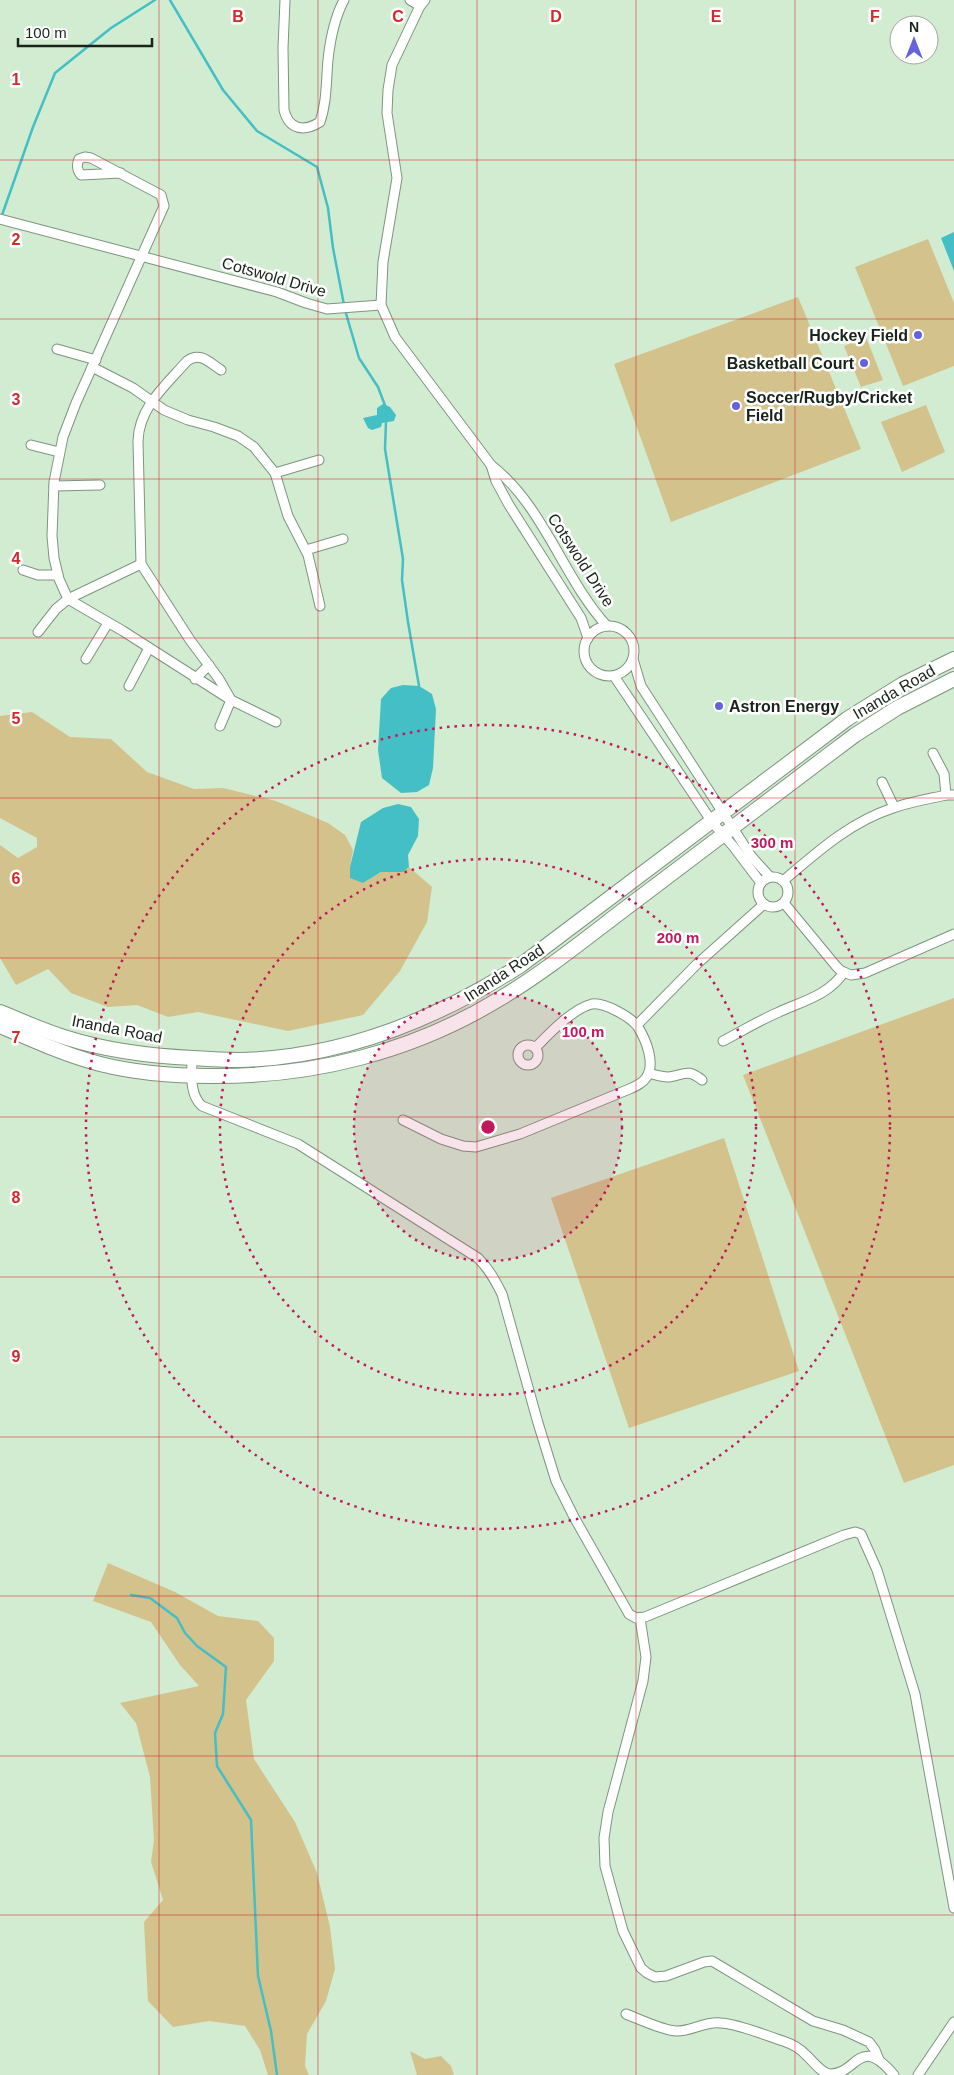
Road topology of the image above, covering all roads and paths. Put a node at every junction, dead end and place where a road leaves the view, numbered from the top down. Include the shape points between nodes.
1 (285, 0) edge
2 (344, 0) edge
3 (410, 0) edge
4 (423, 3) edge
5 (121, 173) dead end
6 (0, 219) edge
7 (142, 256) junction
8 (381, 305) junction
9 (57, 349) dead end
10 (94, 363) junction
11 (221, 370) dead end
12 (151, 401) junction
13 (31, 445) dead end
14 (59, 452) junction
15 (319, 460) dead end
16 (491, 465) junction
17 (275, 473) junction
18 (100, 485) dead end
19 (54, 486) junction
20 (519, 493) junction
21 (507, 501) junction
22 (343, 539) dead end
23 (552, 544) junction
24 (306, 550) junction
25 (539, 552) junction
26 (141, 564) junction
27 (23, 570) dead end
28 (58, 575) junction
29 (68, 599) junction
30 (320, 606) dead end
31 (108, 622) junction
32 (607, 626) junction
33 (38, 632) dead end
34 (588, 638) junction
35 (149, 648) junction
36 (86, 659) dead end
37 (954, 659) edge
38 (633, 660) junction
39 (208, 665) junction
40 (614, 676) junction
41 (195, 679) junction
42 (954, 679) edge
43 (129, 686) dead end
44 (230, 700) junction
45 (276, 722) dead end
46 (220, 726) dead end
47 (933, 753) dead end
48 (882, 782) dead end
49 (950, 795) edge
50 (894, 808) junction
51 (717, 817) junction
52 (728, 831) junction
53 (770, 877) junction
54 (783, 881) junction
55 (761, 883) junction
56 (784, 903) junction
57 (764, 904) junction
58 (954, 934) edge
59 (844, 972) junction
60 (0, 1012) edge
61 (0, 1026) edge
62 (637, 1026) junction
63 (724, 1041) dead end
64 (535, 1048) dead end
65 (192, 1058) junction
66 (649, 1073) junction
67 (192, 1076) junction
68 (702, 1080) dead end
69 (403, 1120) dead end
70 (640, 1618) junction
71 (954, 1908) edge
72 (626, 2014) dead end
73 (954, 2022) edge
74 (879, 2060) junction
75 (894, 2075) edge
76 (918, 2075) edge

1 - 2 street via 284,110 286,119 304,128 320,122 324,111 328,58
3 - 4 street
4 - 8 street via 392,65 388,90 387,113 397,178 383,262
5 - 7 street via 161,195 164,202
6 - 7 street, Cotswold Drive
7 - 8 street, Cotswold Drive via 277,292 319,308
7 - 10 street
8 - 16 street, Cotswold Drive via 395,337
9 - 10 street
10 - 12 street
10 - 14 street
11 - 12 street via 202,358 192,357
12 - 17 street via 188,420 238,436 254,446
12 - 26 street via 138,429
13 - 14 street
14 - 19 street
15 - 17 street
16 - 20 street, Cotswold Drive
16 - 21 street, Cotswold Drive
17 - 24 street via 288,516
18 - 19 street
19 - 28 street via 52,536
20 - 21 street
20 - 23 street, Cotswold Drive
21 - 25 street, Cotswold Drive
22 - 24 street
23 - 25 street
23 - 32 street, Cotswold Drive via 594,612
24 - 30 street
25 - 34 street, Cotswold Drive via 581,618
26 - 29 street
26 - 39 street
27 - 28 street via 46,576
28 - 29 street
29 - 31 street
29 - 33 street
31 - 35 street
31 - 36 street
32 - 34 street
32 - 38 street via 623,630 629,636
34 - 40 street via 584,653 591,668 605,676
35 - 41 street
35 - 43 street
37 - 51 main road, Inanda Road via 903,684 847,719
38 - 40 street
38 - 51 street via 641,686
39 - 41 street
39 - 44 street
40 - 51 street
41 - 44 street
42 - 52 main road, Inanda Road via 897,708 855,735
44 - 45 street
44 - 46 street
47 - 49 street
48 - 50 street
49 - 50 street
50 - 54 street via 839,836
51 - 52 street
51 - 52 street
51 - 65 main road, Inanda Road via 521,965 436,1013 383,1033 309,1053 238,1060
52 - 53 street
52 - 55 street via 733,846
52 - 67 main road, Inanda Road via 537,975 450,1026 396,1048 317,1068 263,1075
53 - 54 street
53 - 55 street
54 - 56 street via 789,890
55 - 57 street via 758,894
56 - 57 street via 773,908
56 - 59 street
57 - 62 street via 697,964
58 - 59 street via 869,971 855,975
59 - 63 street via 837,983 824,992
60 - 65 main road, Inanda Road via 68,1038 154,1057
61 - 67 main road, Inanda Road via 101,1064 132,1071
62 - 64 street via 606,1005 589,1005 562,1022
62 - 66 street via 649,1054
65 - 67 street
66 - 68 street via 667,1077 691,1073
66 - 69 street via 643,1081 627,1090 520,1134 476,1147 441,1139
67 - 70 street via 194,1095 202,1106 298,1144 478,1258 487,1267 502,1294 556,1481 623,1606 629,1614
70 - 71 street via 844,1535 861,1534 877,1570 915,1694
70 - 74 street via 646,1657 643,1681 608,1812 604,1850 606,1872 623,1931 642,1968 655,1977 666,1976 712,1961 813,2021 869,2042
72 - 74 street via 674,2031 706,2024 730,2024 791,2044 830,2074 843,2072 862,2058
73 - 76 street
74 - 75 street

